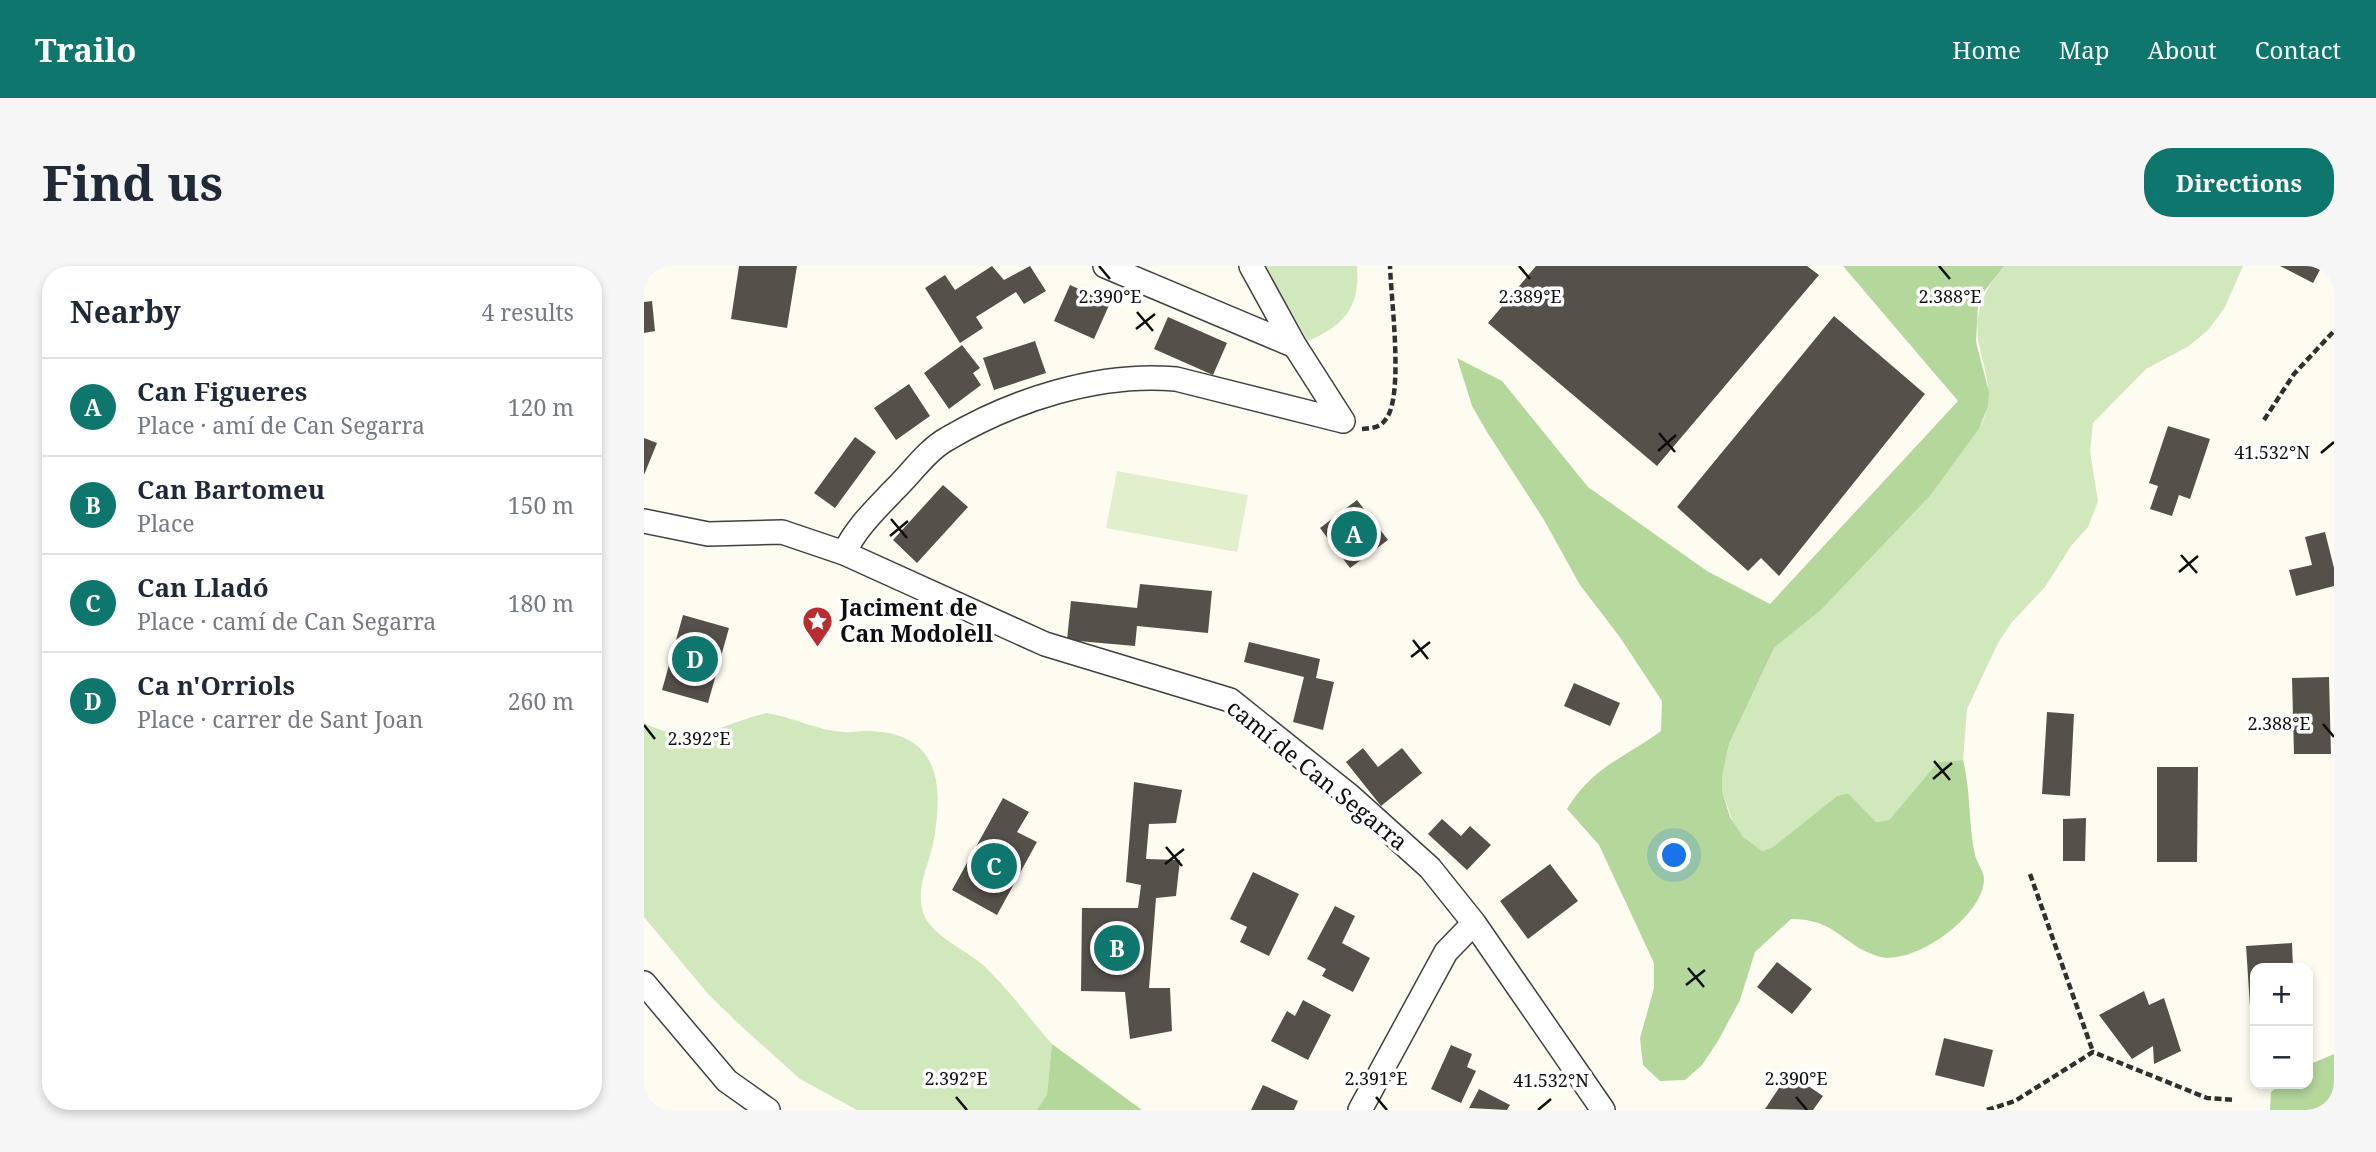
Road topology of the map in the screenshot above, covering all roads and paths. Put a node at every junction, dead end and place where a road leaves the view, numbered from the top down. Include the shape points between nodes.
1 (1105, 266) edge
2 (1251, 266) edge
3 (1390, 266) edge
4 (2334, 331) edge
5 (1295, 346) junction
6 (2264, 420) dead end
7 (1343, 421) junction
8 (644, 521) edge
9 (844, 553) junction
10 (2030, 874) dead end
11 (1474, 923) junction
12 (644, 983) edge
13 (2093, 1052) junction
14 (2235, 1100) dead end
15 (768, 1110) edge
16 (1360, 1110) edge
17 (1603, 1110) edge
18 (1987, 1110) edge

1 - 5 street
2 - 5 street
3 - 7 path via 1393,405 1377,428 1355,430
4 - 6 path via 2294,374
5 - 7 street
7 - 9 street via 1176,379 1148,377 1070,388 944,440 854,532
8 - 9 street, camí de Can Segarra via 708,534 782,532
9 - 11 street, camí de Can Segarra via 1045,644 1230,700 1350,796 1430,868
10 - 13 path
11 - 16 street via 1446,952
11 - 17 street, camí de Can Segarra
12 - 15 street via 727,1081
13 - 14 path via 2207,1098
13 - 18 path via 2015,1101

